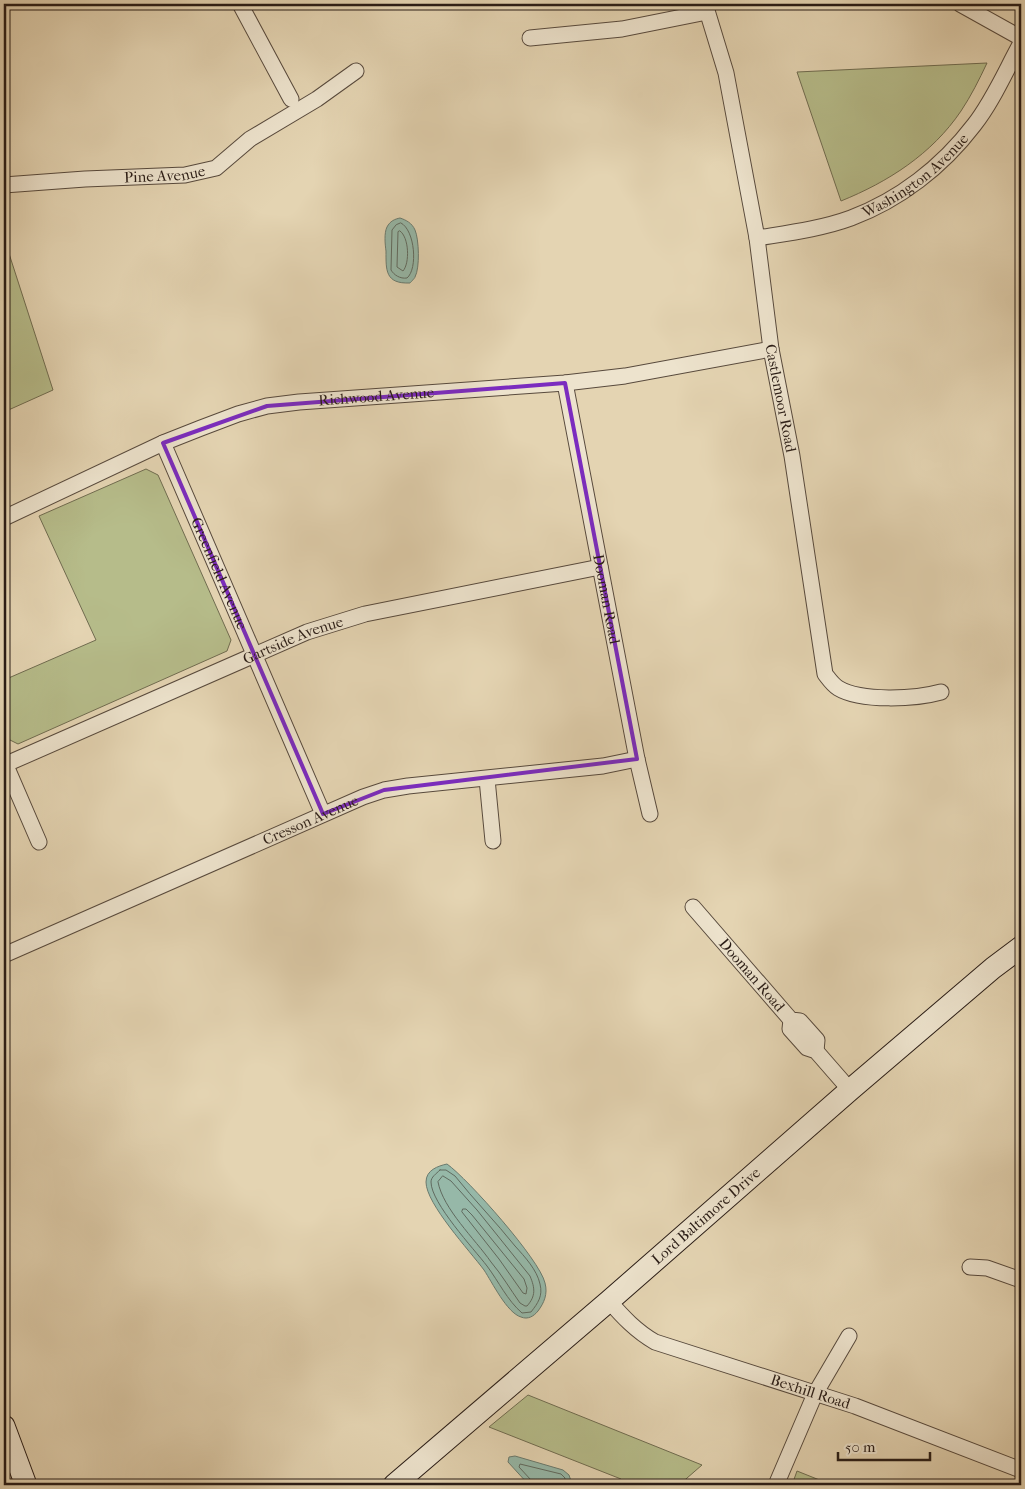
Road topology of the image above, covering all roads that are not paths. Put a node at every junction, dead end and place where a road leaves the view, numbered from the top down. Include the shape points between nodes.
1 (240, 4) edge
2 (960, 4) edge
3 (706, 8) edge
4 (530, 38) dead end
5 (1021, 38) edge
6 (1021, 43) edge
7 (356, 71) dead end
8 (291, 99) dead end
9 (4, 185) edge
10 (758, 238) junction
11 (771, 349) junction
12 (565, 383) junction
13 (163, 443) junction
14 (4, 518) edge
15 (600, 567) junction
16 (254, 656) junction
17 (941, 692) dead end
18 (638, 759) junction
19 (4, 764) edge
20 (487, 779) junction
21 (323, 814) junction
22 (650, 814) dead end
23 (493, 841) dead end
24 (39, 842) dead end
25 (693, 907) dead end
26 (1021, 947) edge
27 (4, 955) edge
28 (850, 1090) junction
29 (970, 1267) dead end
30 (1021, 1280) edge
31 (609, 1302) junction
32 (849, 1336) dead end
33 (815, 1394) junction
34 (4, 1426) edge
35 (1021, 1469) edge
36 (402, 1483) edge
37 (26, 1485) edge
38 (776, 1485) edge

1 - 8 street
2 - 5 street
3 - 4 street via 622,29
3 - 10 street, Castlemoor Road via 726,73
6 - 10 street, Washington Avenue via 975,125 937,166 916,182 850,219
7 - 9 street, Pine Avenue via 250,140 216,168 185,175
10 - 11 street, Castlemoor Road
11 - 12 street, Richwood Avenue via 634,375
11 - 17 street, Castlemoor Road via 792,456 825,674 837,688 864,696 910,698
12 - 13 street, Richwood Avenue via 267,406
12 - 15 street, Dooman Road
13 - 14 street, Richwood Avenue
13 - 16 street, Greenfield Avenue
15 - 16 street, Gartside Avenue via 365,614 307,632
15 - 18 street, Dooman Road
16 - 19 street, Gartside Avenue
16 - 21 street, Greenfield Avenue
18 - 20 street, Cresson Avenue
18 - 22 street, Dooman Road
19 - 24 street
20 - 21 street, Cresson Avenue via 384,790
20 - 23 street
21 - 27 street, Cresson Avenue
25 - 28 street, Dooman Road via 791,1020 790,1029 807,1048 816,1051
26 - 28 main road, Lord Baltimore Drive
28 - 31 main road, Lord Baltimore Drive
29 - 30 street via 987,1268
31 - 33 street, Bexhill Road via 642,1335 655,1342
31 - 36 main road, Lord Baltimore Drive
32 - 33 street
33 - 35 street, Bexhill Road via 885,1416
33 - 38 street
34 - 37 main road

